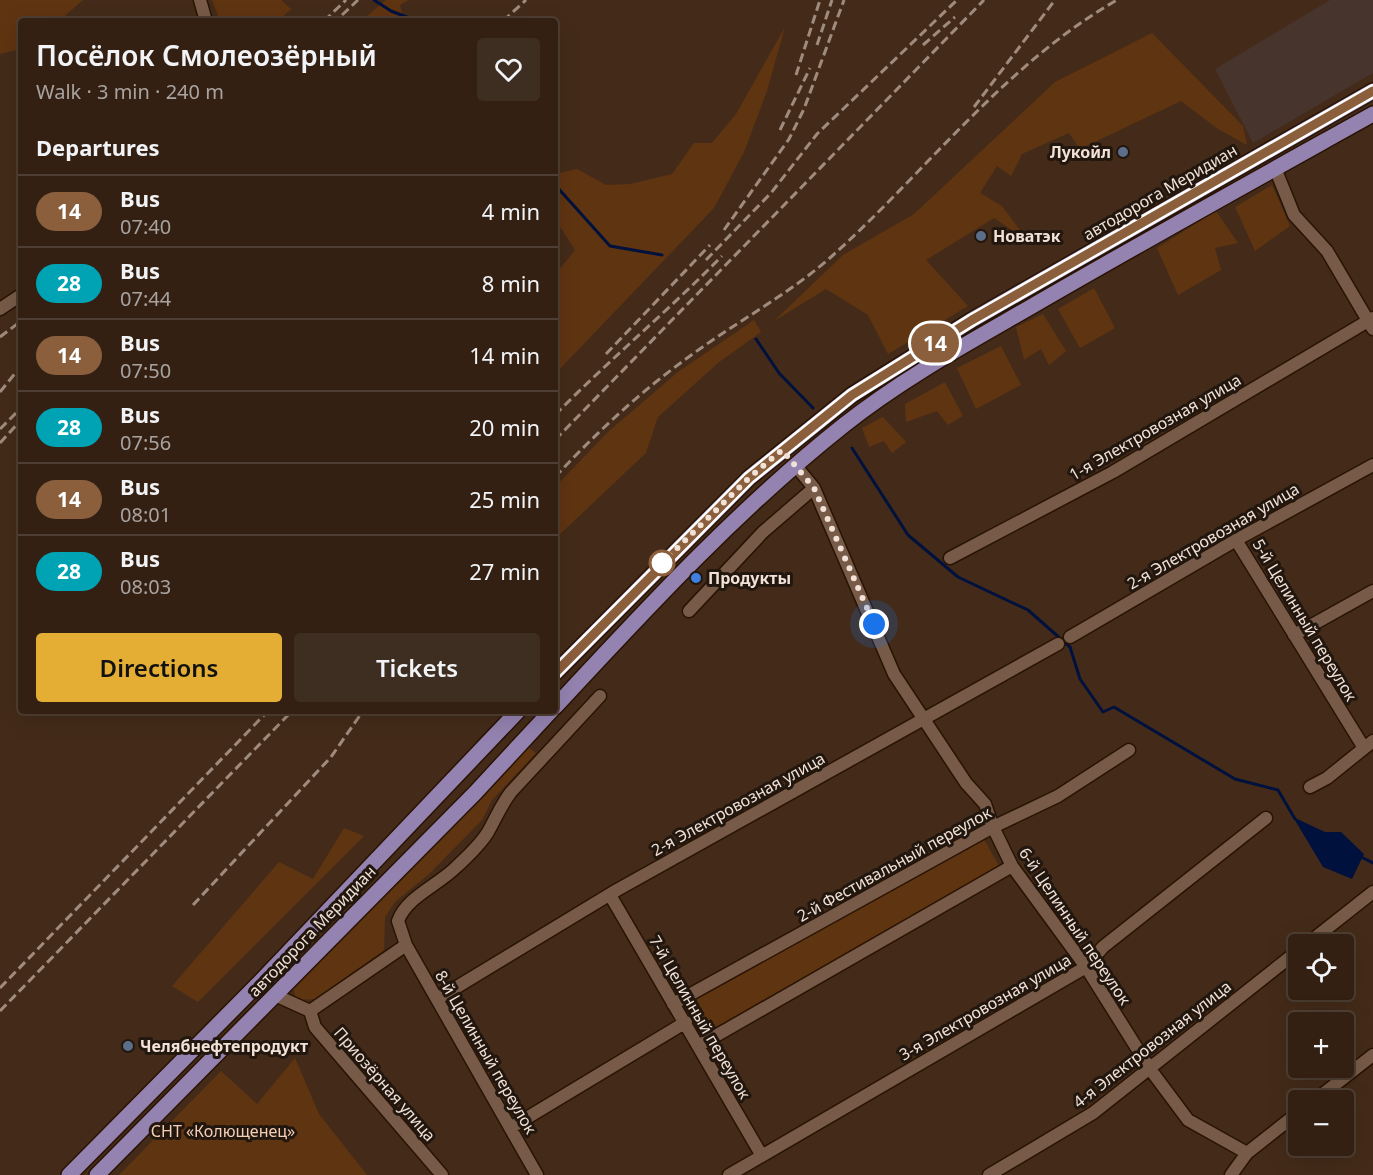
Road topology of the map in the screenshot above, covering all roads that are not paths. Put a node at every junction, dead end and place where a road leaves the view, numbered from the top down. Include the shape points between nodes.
1 (200, 0) edge
2 (205, 18) edge
3 (1373, 91) edge
4 (1373, 114) edge
5 (1275, 168) junction
6 (18, 297) edge
7 (0, 309) edge
8 (1371, 322) edge
9 (782, 450) junction
10 (795, 465) junction
11 (1373, 465) edge
12 (814, 488) junction
13 (1236, 540) junction
14 (950, 558) dead end
15 (1373, 591) edge
16 (689, 611) dead end
17 (1294, 636) junction
18 (1070, 637) dead end
19 (1058, 644) dead end
20 (558, 670) edge
21 (600, 696) dead end
22 (558, 703) edge
23 (515, 714) edge
24 (548, 714) edge
25 (925, 717) junction
26 (1369, 744) edge
27 (1129, 750) dead end
28 (1310, 787) dead end
29 (1266, 818) dead end
30 (993, 827) junction
31 (1012, 866) junction
32 (1373, 891) edge
33 (609, 895) junction
34 (1320, 934) edge
35 (406, 945) junction
36 (1288, 959) edge
37 (1086, 967) junction
38 (261, 981) junction
39 (275, 995) junction
40 (437, 999) junction
41 (673, 1004) junction
42 (310, 1011) junction
43 (686, 1022) junction
44 (698, 1046) junction
45 (1373, 1055) edge
46 (1150, 1069) junction
47 (1328, 1090) edge
48 (1288, 1121) edge
49 (510, 1128) junction
50 (1247, 1153) junction
51 (762, 1156) junction
52 (69, 1175) edge
53 (97, 1175) edge
54 (442, 1175) edge
55 (537, 1175) edge
56 (729, 1175) edge
57 (989, 1175) edge
58 (1231, 1175) edge

1 - 2 street
3 - 9 main road, автодорога Меридиан via 972,320 852,395
4 - 5 main road
5 - 8 street via 1294,215 1327,251
5 - 10 main road via 919,373 846,423
6 - 7 street
8 - 14 street, 1-я Электровозная улица via 1113,471
9 - 10 main road
9 - 20 main road, автодорога Меридиан via 741,485
10 - 12 street, 6-й Целинный переулок
10 - 22 main road via 676,576
11 - 13 street, 2-я Электровозная улица
12 - 16 street via 763,532
12 - 25 street, 6-й Целинный переулок via 894,674
13 - 17 street, 5-й Целинный переулок
13 - 18 street, 2-я Электровозная улица
15 - 17 street
17 - 26 street, 5-й Целинный переулок
19 - 25 street, 2-я Электровозная улица
21 - 35 street, 8-й Целинный переулок via 511,792 488,832 454,869 407,904 398,921
23 - 38 main road, автодорога Меридиан
24 - 39 main road, автодорога Меридиан
25 - 30 street, 6-й Целинный переулок via 966,783 985,804
25 - 33 street, 2-я Электровозная улица
26 - 28 street
27 - 30 street, 2-й Фестивальный переулок via 1058,796
29 - 37 street, 3-я Электровозная улица via 1104,947
30 - 31 street, 6-й Целинный переулок
30 - 41 street, 2-й Фестивальный переулок
31 - 37 street, 6-й Целинный переулок
31 - 44 street
32 - 34 street
33 - 40 street, 2-я Электровозная улица
33 - 41 street, 7-й Целинный переулок
35 - 40 street, 8-й Целинный переулок
35 - 42 street
36 - 46 street, 4-я Электровозная улица
37 - 46 street, 6-й Целинный переулок
37 - 51 street, 3-я Электровозная улица
38 - 39 main road
38 - 52 main road, автодорога Меридиан
39 - 42 street
39 - 53 main road, автодорога Меридиан
40 - 49 street, 8-й Целинный переулок
41 - 43 street, 7-й Целинный переулок
42 - 54 street, Приозёрная улица via 315,1027
43 - 44 street, 7-й Целинный переулок
43 - 49 street
44 - 51 street, 7-й Целинный переулок
45 - 47 street
46 - 50 street, 6-й Целинный переулок via 1188,1120
46 - 57 street, 4-я Электровозная улица via 1094,1113
48 - 50 street
49 - 55 street, 8-й Целинный переулок
50 - 58 street
51 - 56 street, 3-я Электровозная улица

